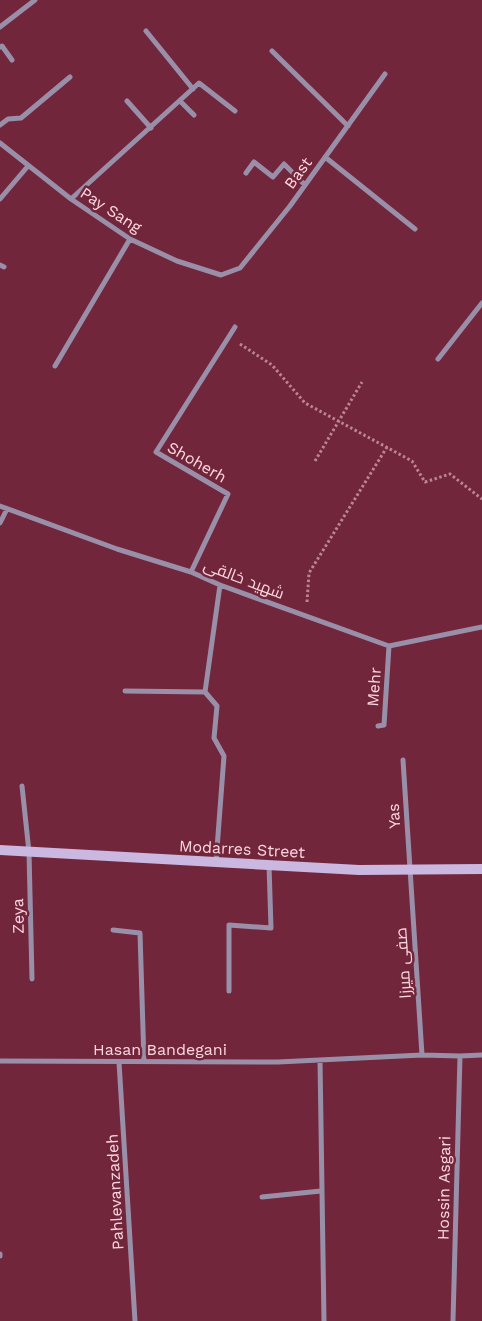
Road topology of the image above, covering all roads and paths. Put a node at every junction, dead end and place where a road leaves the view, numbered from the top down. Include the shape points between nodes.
1 (22, 0) edge
2 (35, 0) edge
3 (25, 7) junction
4 (0, 27) edge
5 (146, 31) dead end
6 (0, 47) edge
7 (272, 51) dead end
8 (12, 60) dead end
9 (385, 74) dead end
10 (70, 77) dead end
11 (193, 89) junction
12 (127, 101) dead end
13 (180, 101) junction
14 (235, 112) dead end
15 (194, 116) dead end
16 (0, 126) edge
17 (348, 126) junction
18 (151, 128) junction
19 (0, 143) edge
20 (325, 157) junction
21 (28, 166) junction
22 (246, 173) dead end
23 (305, 185) junction
24 (0, 199) edge
25 (72, 200) junction
26 (415, 229) dead end
27 (130, 239) junction
28 (221, 275) joint
29 (482, 303) edge
30 (235, 327) dead end
31 (228, 337) junction
32 (438, 359) dead end
33 (55, 366) dead end
34 (362, 382) dead end
35 (338, 421) junction
36 (387, 447) junction
37 (315, 461) dead end
38 (482, 499) edge
39 (0, 506) edge
40 (7, 509) junction
41 (0, 523) edge
42 (191, 572) junction
43 (220, 585) junction
44 (306, 615) junction
45 (481, 629) edge
46 (389, 646) junction
47 (125, 691) dead end
48 (205, 692) junction
49 (378, 726) dead end
50 (403, 760) dead end
51 (22, 786) dead end
52 (0, 850) edge
53 (29, 852) junction
54 (216, 862) junction
55 (269, 865) junction
56 (482, 868) edge
57 (410, 870) junction
58 (113, 930) dead end
59 (32, 979) dead end
60 (229, 991) dead end
61 (482, 1054) edge
62 (422, 1055) junction
63 (460, 1056) junction
64 (320, 1060) junction
65 (0, 1061) edge
66 (119, 1062) junction
67 (144, 1062) junction
68 (321, 1191) junction
69 (262, 1197) dead end
70 (135, 1321) edge
71 (324, 1321) edge
72 (453, 1321) edge

1 - 3 street
2 - 3 street
3 - 4 street
5 - 11 street
6 - 8 street
7 - 17 street
9 - 17 street, Bast
10 - 16 street via 21,118 8,119
11 - 13 street
11 - 14 street via 199,83
12 - 18 street
13 - 15 street
13 - 18 street
17 - 20 street, Bast
18 - 25 street
19 - 21 street, Pay Sang
20 - 23 street, Bast
20 - 26 street
21 - 24 street
21 - 25 street, Pay Sang
22 - 23 street via 254,162 273,177 284,164
23 - 28 street, Bast via 240,268
25 - 27 street, Pay Sang
27 - 28 street, Pay Sang via 177,261
27 - 33 street
29 - 32 street
30 - 31 street, Shoherh
31 - 35 path via 272,365 305,403
31 - 42 street, Shoherh via 156,452 228,494
34 - 35 path
35 - 36 path
35 - 37 path
36 - 38 path via 412,461 425,482 450,474
36 - 44 path via 309,573
39 - 40 street, شهید خالقی
40 - 41 street
40 - 42 street, شهید خالقی via 116,549
42 - 43 street, شهید خالقی
43 - 44 street, شهید خالقی
43 - 48 street
44 - 46 street, شهید خالقی
45 - 46 street
46 - 49 street, Mehr via 384,725
47 - 48 street
48 - 54 street via 217,706 214,738 224,756
50 - 57 street, Yas
51 - 53 street, Zeya
52 - 53 main road, Modarres Street
53 - 54 main road, Modarres Street
53 - 59 street, Zeya
54 - 55 main road, Modarres Street
55 - 57 main road, Modarres Street
55 - 60 street via 271,928 229,925
56 - 57 main road, Modarres Street
57 - 62 street, صفی میرزا
58 - 67 street via 140,933
61 - 63 street, Hasan Bandegani
62 - 63 street, Hasan Bandegani
62 - 64 street, Hasan Bandegani
63 - 72 street, Hossin Asgari
64 - 67 street, Hasan Bandegani
64 - 68 street
65 - 66 street, Hasan Bandegani
66 - 67 street, Hasan Bandegani
66 - 70 street, Pahlevanzadeh
68 - 69 street
68 - 71 street

